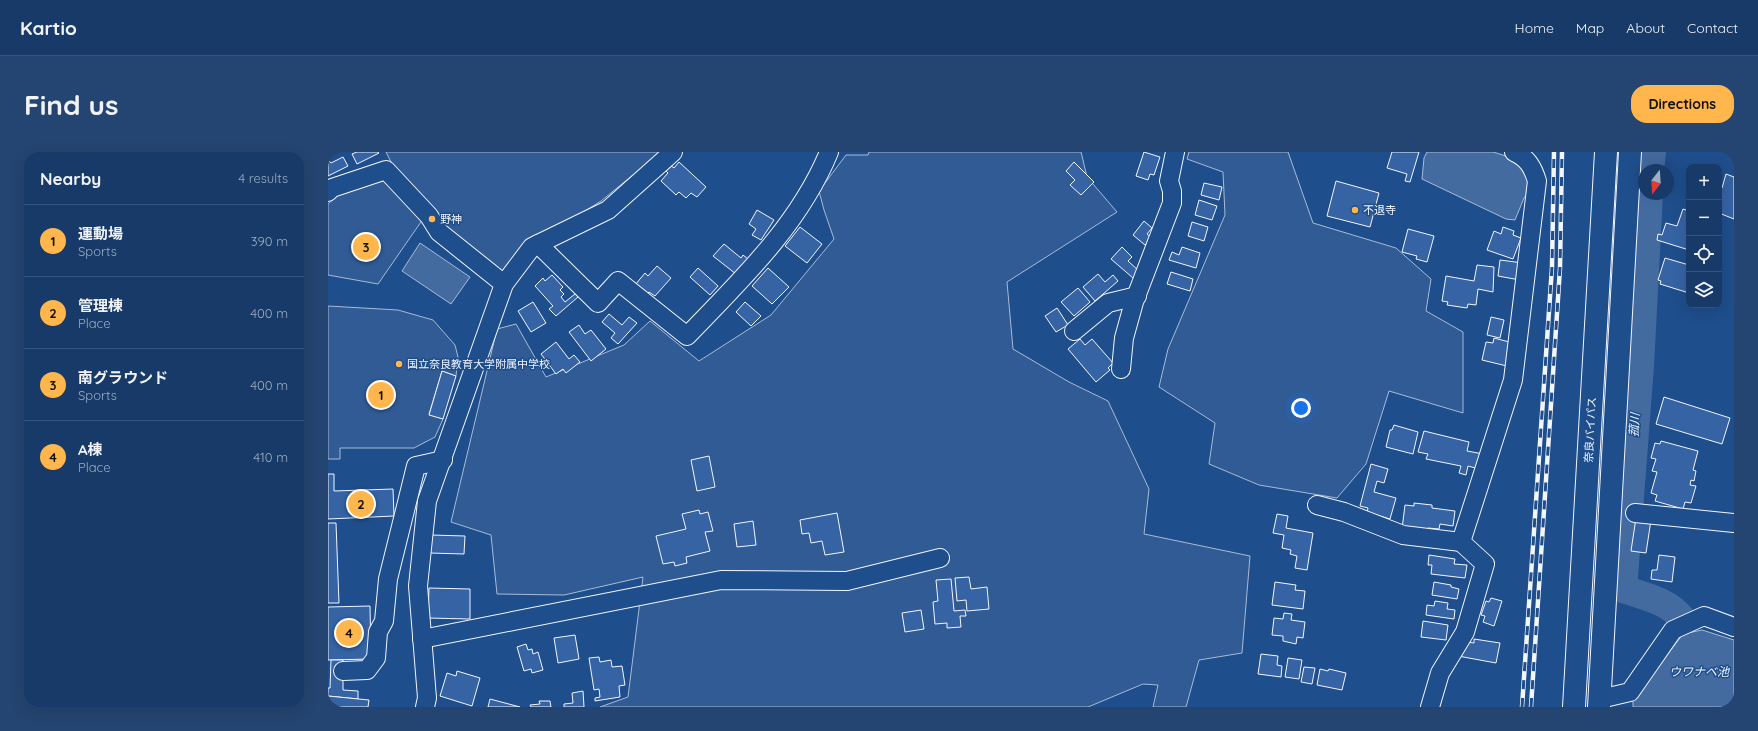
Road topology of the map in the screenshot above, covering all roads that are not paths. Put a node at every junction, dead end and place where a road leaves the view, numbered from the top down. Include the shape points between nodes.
1 (673, 152) edge
2 (829, 152) edge
3 (1174, 152) edge
4 (1514, 152) edge
5 (1606, 152) edge
6 (1630, 152) edge
7 (328, 192) edge
8 (538, 244) junction
9 (504, 284) junction
10 (1137, 296) junction
11 (1074, 330) dead end
12 (1121, 369) dead end
13 (443, 460) junction
14 (1316, 505) dead end
15 (1635, 513) dead end
16 (1734, 523) edge
17 (1461, 542) junction
18 (940, 558) dead end
19 (1734, 626) edge
20 (422, 639) junction
21 (334, 671) edge
22 (1600, 703) edge
23 (425, 707) edge
24 (1430, 707) edge
25 (1574, 707) edge

1 - 8 street via 608,210
2 - 8 street via 820,175 786,228 759,261 687,336 618,281 598,303
3 - 10 street via 1169,181 1172,203
4 - 17 street via 1532,166 1537,181 1513,380
5 - 25 highway, 奈良バイパス
6 - 22 highway
7 - 9 street via 332,188 386,170 429,216 439,232
8 - 9 street via 532,246
9 - 13 street
10 - 11 street via 1108,303
10 - 12 street via 1124,338
13 - 20 street via 427,501 418,586
13 - 21 street via 416,466 388,579 384,621 378,632 376,658 367,670
14 - 17 street via 1344,512 1403,535
15 - 16 street
17 - 24 street via 1486,564 1466,632 1440,673
18 - 20 street via 847,581 721,580
19 - 22 street via 1704,616 1673,630 1630,692
20 - 23 street via 427,698

